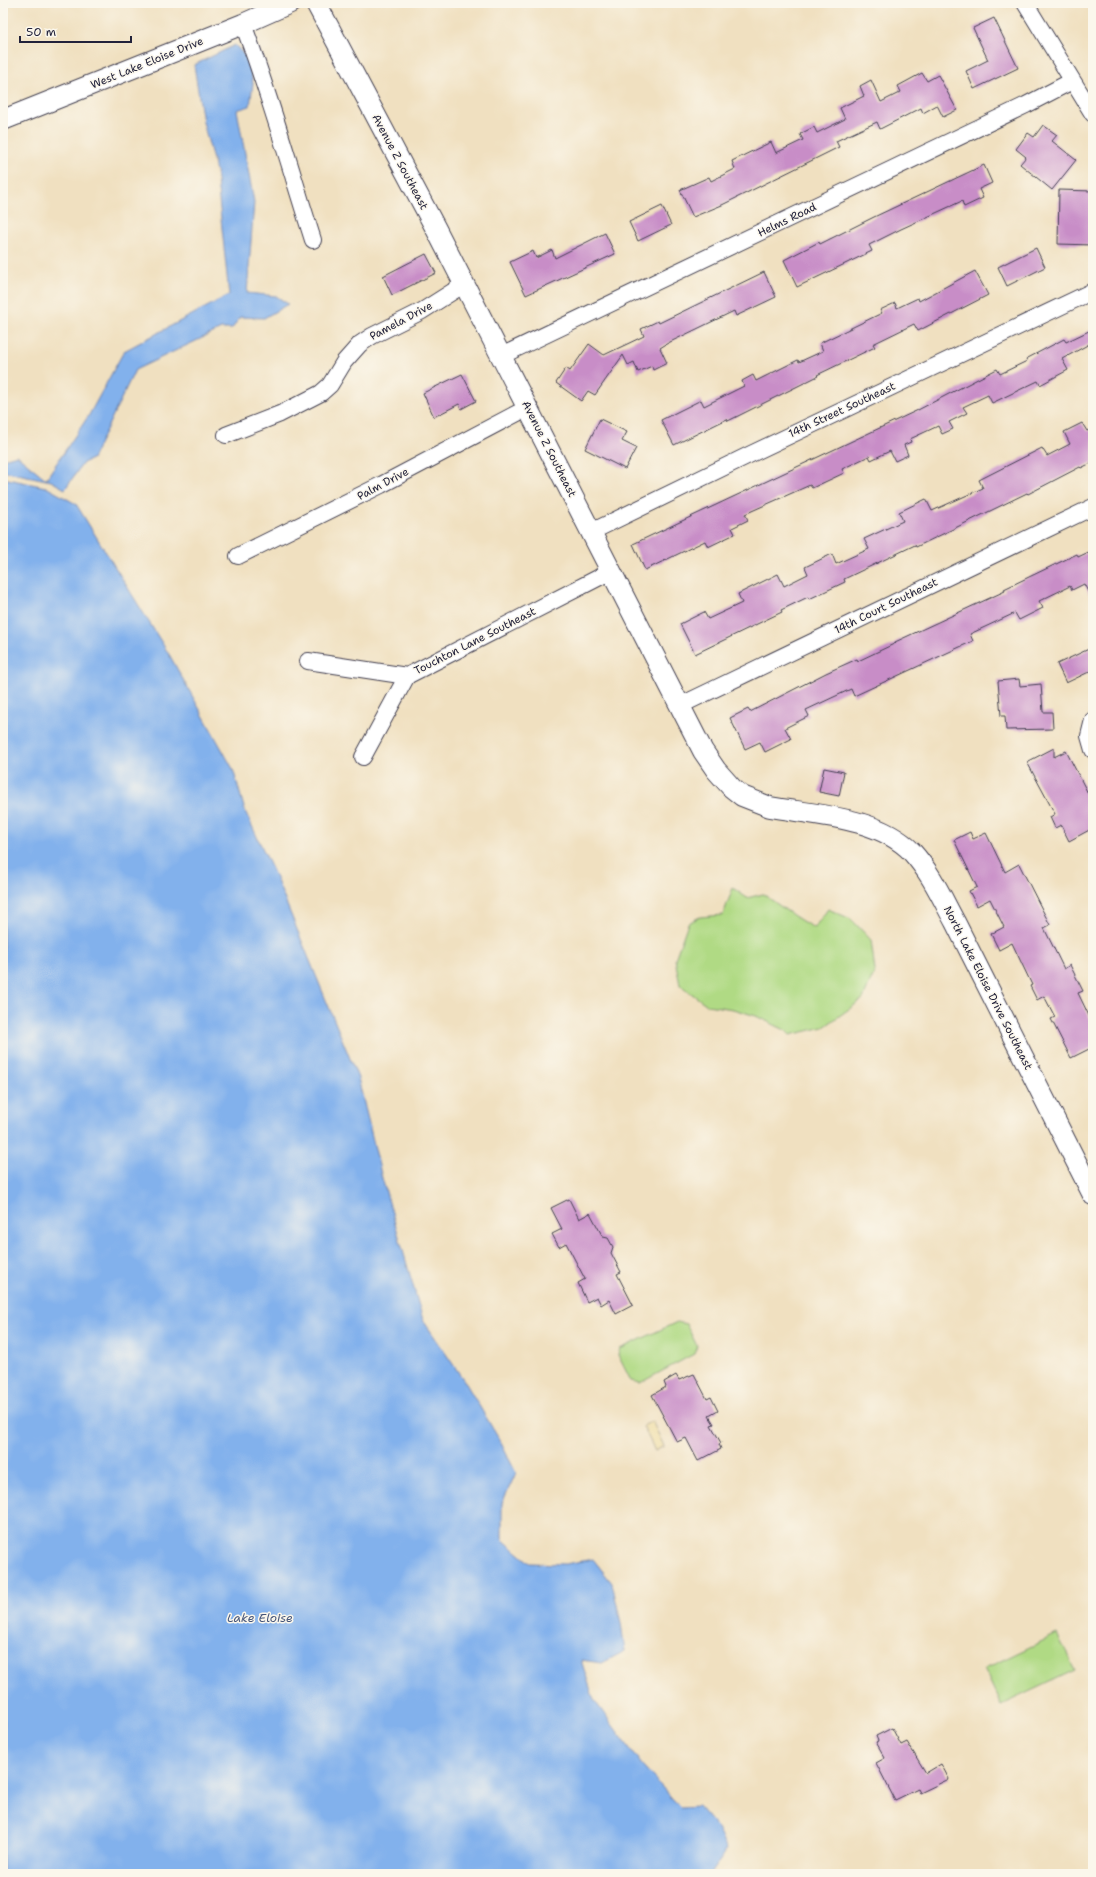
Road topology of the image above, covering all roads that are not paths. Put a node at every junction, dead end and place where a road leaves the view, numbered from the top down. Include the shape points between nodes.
1 (290, 3) edge
2 (316, 3) edge
3 (1025, 3) edge
4 (243, 24) junction
5 (1072, 81) junction
6 (1093, 114) edge
7 (3, 120) edge
8 (313, 240) dead end
9 (463, 285) junction
10 (1093, 291) edge
11 (501, 356) junction
12 (527, 408) junction
13 (226, 435) dead end
14 (1093, 507) edge
15 (591, 532) junction
16 (238, 556) dead end
17 (610, 570) junction
18 (308, 661) dead end
19 (407, 676) junction
20 (678, 706) junction
21 (1093, 720) edge
22 (1093, 750) edge
23 (362, 757) dead end
24 (843, 820) joint
25 (1093, 1195) edge

1 - 4 street, West Lake Eloise Drive
2 - 9 street, Avenue Z Southeast
3 - 5 street
4 - 7 street, West Lake Eloise Drive
4 - 8 street via 262,73 270,107
5 - 6 street
5 - 11 street, Helms Road
9 - 11 street, Avenue Z Southeast
9 - 13 street, Pamela Drive via 422,311 360,344 344,362 330,386 321,393 280,414
10 - 15 street, 14th Street Southeast
11 - 12 street, Avenue Z Southeast
12 - 15 street, Avenue Z Southeast
12 - 16 street, Palm Drive via 345,504
14 - 20 street, 14th Court Southeast
15 - 17 street, Avenue Z Southeast
17 - 19 street, Touchton Lane Southeast
17 - 20 street, Avenue Z Southeast
18 - 19 street, Touchton Lane Southeast
19 - 23 street
20 - 24 street, Avenue Z Southeast via 716,770 742,796 770,807
21 - 22 street via 1089,736
24 - 25 street, North Lake Eloise Drive Southeast via 866,824 891,836 911,852 926,870 955,922

